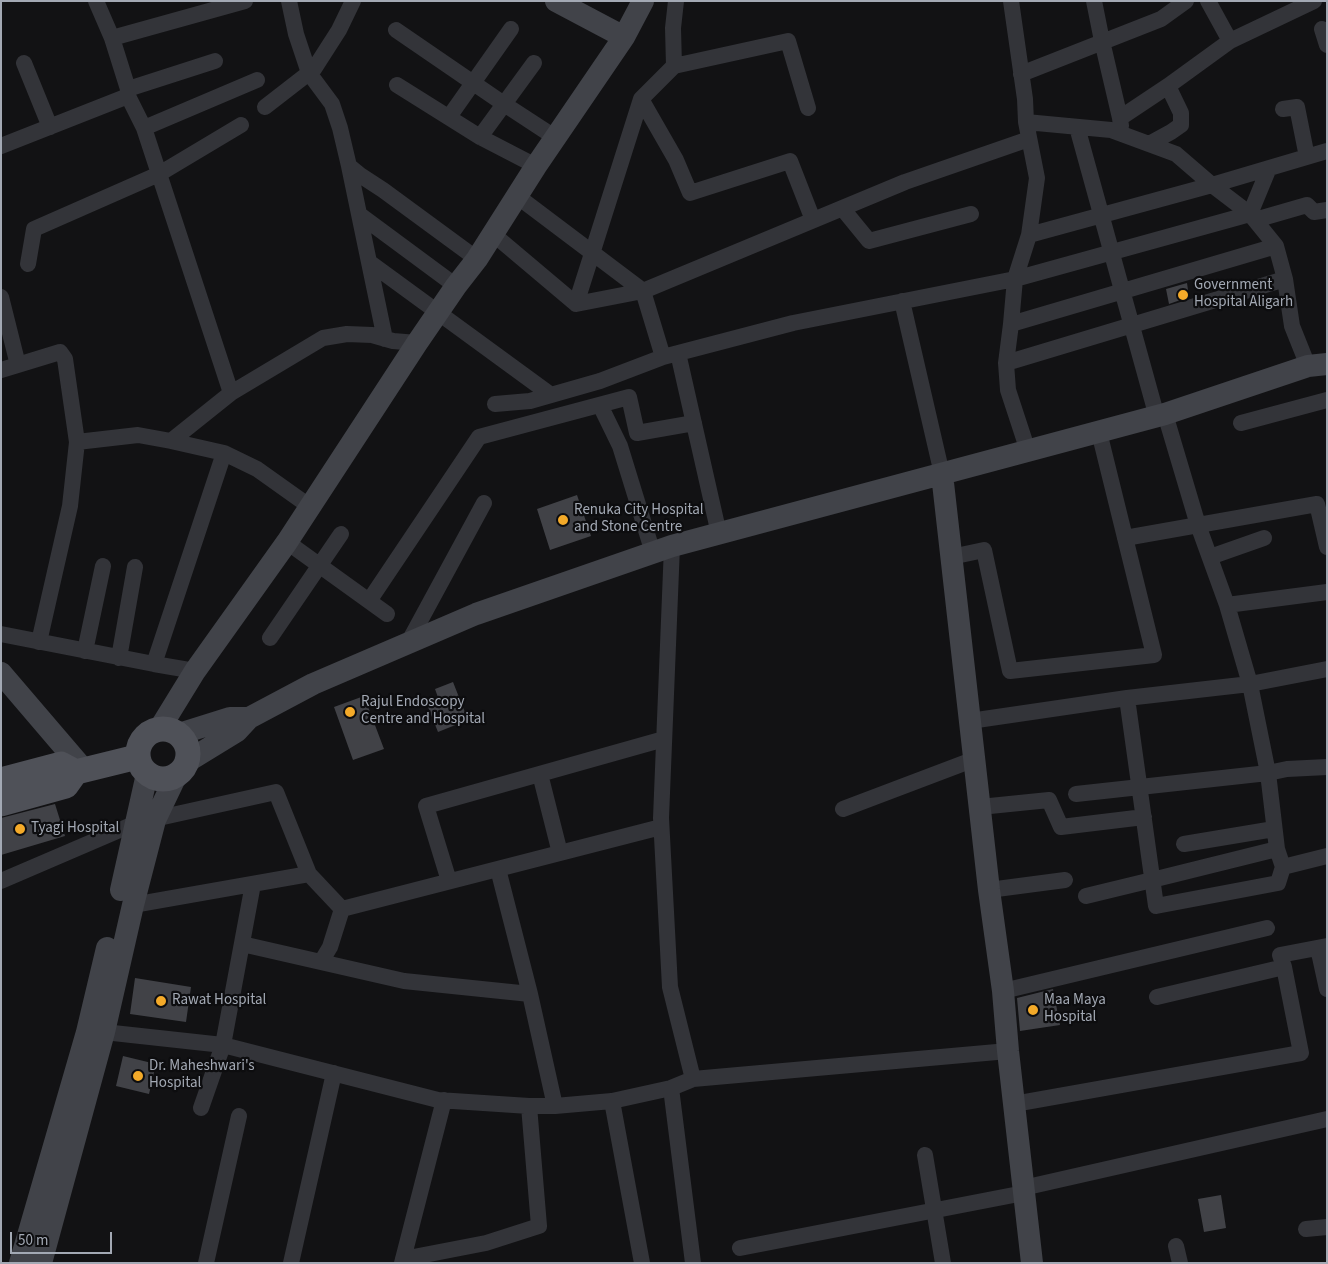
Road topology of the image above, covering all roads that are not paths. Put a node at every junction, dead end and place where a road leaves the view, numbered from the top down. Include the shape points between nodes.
1 (96, 1) edge
2 (245, 1) edge
3 (289, 1) edge
4 (353, 1) edge
5 (556, 1) edge
6 (643, 1) edge
7 (676, 1) edge
8 (1011, 1) edge
9 (1094, 1) edge
10 (1186, 1) edge
11 (1208, 1) edge
12 (1314, 1) edge
13 (511, 29) dead end
14 (1322, 29) dead end
15 (396, 30) dead end
16 (624, 37) junction
17 (112, 38) junction
18 (1102, 41) junction
19 (1230, 41) junction
20 (1327, 45) edge
21 (215, 60) dead end
22 (24, 63) dead end
23 (534, 63) dead end
24 (674, 66) junction
25 (309, 73) junction
26 (1021, 74) junction
27 (257, 80) dead end
28 (473, 83) junction
29 (397, 85) dead end
30 (1168, 86) junction
31 (128, 92) junction
32 (641, 99) junction
33 (504, 104) junction
34 (265, 107) dead end
35 (808, 108) dead end
36 (1283, 109) dead end
37 (449, 118) junction
38 (1026, 122) junction
39 (241, 125) dead end
40 (1121, 126) junction
41 (50, 127) junction
42 (1077, 127) junction
43 (144, 128) junction
44 (480, 137) junction
45 (556, 138) junction
46 (1029, 139) junction
47 (1149, 144) junction
48 (1, 146) edge
49 (1327, 151) edge
50 (1307, 157) junction
51 (349, 166) junction
52 (536, 166) junction
53 (1269, 168) junction
54 (159, 174) junction
55 (1212, 185) junction
56 (517, 196) junction
57 (842, 208) junction
58 (1327, 210) edge
59 (971, 214) dead end
60 (1101, 215) junction
61 (360, 216) junction
62 (1252, 217) junction
63 (813, 220) junction
64 (493, 234) junction
65 (1029, 235) junction
66 (1276, 246) junction
67 (1112, 252) junction
68 (592, 253) junction
69 (477, 259) junction
70 (369, 262) junction
71 (28, 264) dead end
72 (1015, 279) junction
73 (1285, 279) junction
74 (456, 286) junction
75 (642, 291) junction
76 (1122, 292) junction
77 (1, 296) edge
78 (902, 302) junction
79 (576, 304) junction
80 (438, 313) junction
81 (1011, 324) junction
82 (1132, 325) junction
83 (385, 338) junction
84 (417, 343) junction
85 (670, 355) junction
86 (1006, 363) junction
87 (18, 365) junction
88 (1318, 365) edge
89 (1, 370) edge
90 (231, 393) junction
91 (551, 395) junction
92 (1327, 400) edge
93 (496, 404) dead end
94 (600, 405) junction
95 (1161, 415) junction
96 (1241, 423) dead end
97 (694, 424) junction
98 (1099, 432) junction
99 (171, 441) junction
100 (77, 442) junction
101 (1028, 451) junction
102 (224, 453) junction
103 (942, 474) junction
104 (1322, 501) edge
105 (484, 503) dead end
106 (309, 506) junction
107 (1198, 525) junction
108 (341, 534) dead end
109 (720, 534) junction
110 (1125, 538) junction
111 (1264, 538) dead end
112 (287, 542) junction
113 (1327, 547) edge
114 (663, 549) junction
115 (951, 557) junction
116 (1210, 557) junction
117 (319, 564) junction
118 (103, 566) dead end
119 (135, 567) dead end
120 (1327, 592) edge
121 (369, 601) junction
122 (1227, 605) junction
123 (387, 614) dead end
124 (1, 634) edge
125 (270, 638) dead end
126 (39, 642) junction
127 (408, 643) junction
128 (86, 651) junction
129 (119, 658) junction
130 (154, 664) junction
131 (1327, 669) edge
132 (195, 671) junction
133 (1, 673) edge
134 (1250, 684) junction
135 (1127, 698) junction
136 (249, 718) junction
137 (970, 721) junction
138 (169, 731) junction
139 (664, 739) junction
140 (975, 759) junction
141 (142, 766) junction
142 (1327, 767) edge
143 (182, 769) junction
144 (80, 772) junction
145 (1268, 773) junction
146 (540, 774) junction
147 (1, 780) edge
148 (1139, 787) junction
149 (1076, 794) dead end
150 (1, 804) edge
151 (980, 807) junction
152 (843, 809) dead end
153 (1144, 817) junction
154 (146, 821) junction
155 (661, 827) junction
156 (1274, 829) junction
157 (1184, 844) dead end
158 (1276, 849) junction
159 (560, 853) junction
160 (1327, 856) edge
161 (1283, 867) junction
162 (498, 869) junction
163 (309, 874) junction
164 (1065, 880) dead end
165 (1152, 880) junction
166 (1, 881) edge
167 (449, 881) junction
168 (253, 884) junction
169 (989, 890) junction
170 (1086, 896) dead end
171 (133, 905) junction
172 (342, 909) junction
173 (1267, 928) dead end
174 (242, 944) junction
175 (1322, 947) edge
176 (322, 962) junction
177 (1284, 967) junction
178 (1327, 989) edge
179 (1003, 991) junction
180 (530, 994) junction
181 (1157, 997) dead end
182 (104, 1032) junction
183 (223, 1045) junction
184 (1008, 1051) junction
185 (334, 1073) junction
186 (693, 1079) junction
187 (671, 1088) junction
188 (444, 1100) junction
189 (612, 1101) junction
190 (1014, 1104) junction
191 (529, 1106) junction
192 (556, 1106) junction
193 (201, 1108) dead end
194 (238, 1116) dead end
195 (1327, 1119) edge
196 (925, 1156) dead end
197 (1023, 1190) junction
198 (934, 1210) junction
199 (1327, 1227) edge
200 (1306, 1229) dead end
201 (1176, 1246) dead end
202 (740, 1248) dead end
203 (403, 1261) edge
204 (20, 1263) edge
205 (41, 1263) edge
206 (206, 1263) edge
207 (290, 1263) edge
208 (642, 1263) edge
209 (693, 1263) edge
210 (943, 1263) edge
211 (1032, 1263) edge
212 (1180, 1263) edge

1 - 17 street
2 - 17 street
3 - 25 street
4 - 25 street
5 - 16 street
6 - 16 street
7 - 24 street
8 - 26 street
9 - 18 street
10 - 18 street via 1161,19
11 - 19 street
12 - 19 street
13 - 28 street
14 - 20 street
15 - 28 street
16 - 45 street
17 - 31 street
18 - 26 street
18 - 40 street
19 - 30 street
21 - 31 street
22 - 41 street
23 - 33 street
24 - 32 street
24 - 35 street via 788,41
25 - 34 street
25 - 51 street via 332,104
26 - 38 street
27 - 43 street
28 - 33 street
28 - 37 street
29 - 37 street
30 - 40 street
30 - 47 street via 1181,113 1181,125
31 - 41 street
31 - 43 street
32 - 63 street via 676,160 690,193 790,161
32 - 68 street
33 - 44 street
33 - 45 street
36 - 50 street via 1297,107
37 - 44 street
38 - 42 street
38 - 46 street
39 - 54 street
40 - 42 street via 1111,130
40 - 47 street
41 - 48 street
42 - 60 street
43 - 54 street
44 - 52 street
45 - 52 street
46 - 57 street via 905,182
46 - 65 street via 1037,178
47 - 55 street via 1176,154
49 - 50 street
50 - 53 street
51 - 61 street
51 - 69 street
52 - 56 street
53 - 55 street
53 - 62 street
54 - 71 street via 34,229
54 - 90 street
55 - 60 street
55 - 62 street
56 - 64 street
56 - 68 street
57 - 59 street via 870,241
57 - 63 street
58 - 62 street via 1314,212 1307,205
60 - 65 street
60 - 67 street
61 - 70 street
61 - 74 street
62 - 66 street
62 - 67 street
63 - 75 street
64 - 69 street
64 - 79 street
65 - 72 street
66 - 73 street
66 - 76 street
67 - 72 street
67 - 76 street
68 - 75 street
68 - 79 street
69 - 74 street
70 - 80 street
70 - 83 street
72 - 78 street
72 - 81 street
73 - 82 street
73 - 88 street via 1292,326
74 - 80 street
75 - 79 street
75 - 85 street
76 - 81 street
76 - 82 street
77 - 87 street
78 - 85 street via 793,324
78 - 103 street
80 - 84 street
80 - 91 street
81 - 86 street
82 - 86 street
82 - 95 street
83 - 84 street
83 - 90 street via 347,334 323,338
84 - 106 street
85 - 91 street
85 - 97 street
86 - 101 street via 1008,390
87 - 89 street
87 - 100 street via 60,352 65,359
88 - 95 street
90 - 99 street
91 - 93 street via 530,401
92 - 96 street
94 - 97 street via 629,397 637,433
94 - 114 street
94 - 121 street via 479,437
95 - 98 street
95 - 107 street
97 - 109 street
98 - 101 street
98 - 110 street
99 - 100 street via 138,435
99 - 102 street
100 - 126 street via 70,506
101 - 103 street
102 - 106 street via 257,469
102 - 130 street
103 - 109 street
103 - 115 street
104 - 107 street
104 - 113 street
105 - 127 street
106 - 112 street
107 - 110 street
107 - 116 street
108 - 117 street
109 - 114 street
110 - 115 street via 1154,655 1010,670 984,550
111 - 116 street
112 - 117 street
112 - 132 street
114 - 127 street via 476,614
114 - 139 street
115 - 137 street
116 - 122 street
117 - 121 street
117 - 125 street
118 - 128 street
119 - 129 street
120 - 122 street
121 - 123 street
122 - 134 street
124 - 126 street
126 - 128 street
127 - 136 street via 313,684
128 - 129 street
129 - 130 street
130 - 132 street
131 - 134 street
132 - 138 street
133 - 144 street
134 - 135 street
134 - 145 street
135 - 137 street
135 - 148 street
136 - 138 street via 230,718
136 - 143 street via 237,731
137 - 140 street
138 - 141 main road via 150,732 143,738 138,747
138 - 143 main road via 186,741 189,751
139 - 146 street
139 - 155 street
140 - 151 street
140 - 152 street
141 - 143 main road via 156,779 166,780
141 - 144 main road
141 - 154 street
142 - 145 street
143 - 154 street
144 - 147 main road via 61,764
144 - 150 main road via 66,786
145 - 148 street
145 - 156 street
146 - 159 street
146 - 167 street via 426,806
148 - 149 street
148 - 153 street
151 - 153 street via 1050,800 1061,827
151 - 169 street
153 - 165 street
154 - 163 street via 276,792
154 - 166 street
154 - 171 street
154 - 204 street
155 - 159 street
155 - 186 street via 670,986
156 - 157 street
156 - 158 street
158 - 161 street
158 - 165 street
159 - 162 street
160 - 161 street
161 - 165 street via 1278,883 1156,906
162 - 167 street
162 - 180 street
163 - 168 street
163 - 172 street
164 - 169 street
165 - 170 street
167 - 172 street
168 - 171 street
168 - 174 street
169 - 179 street
171 - 182 street
172 - 176 street
173 - 179 street
174 - 176 street
174 - 183 street
175 - 177 street via 1280,955
175 - 178 street
176 - 180 street via 404,981
177 - 181 street
177 - 190 street via 1301,1053
179 - 184 street
180 - 192 street
182 - 183 street
182 - 205 street
183 - 185 street
183 - 193 street
184 - 186 street
184 - 190 street
185 - 188 street
185 - 207 street
186 - 187 street
187 - 189 street
187 - 209 street
188 - 191 street
188 - 203 street
189 - 192 street
189 - 208 street
190 - 197 street
191 - 192 street
191 - 203 street via 539,1226 486,1243
194 - 206 street
195 - 197 street
196 - 198 street
197 - 198 street
197 - 211 street
198 - 202 street
198 - 210 street
199 - 200 street
201 - 212 street

